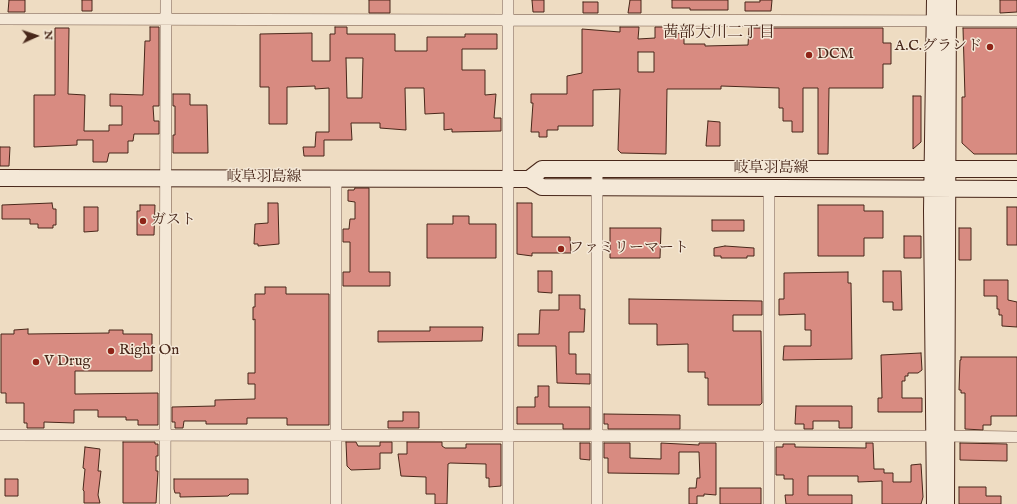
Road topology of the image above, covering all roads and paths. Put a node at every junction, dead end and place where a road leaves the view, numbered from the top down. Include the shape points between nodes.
1 (166, 0) edge
2 (508, 0) edge
3 (935, 0) edge
4 (948, 0) edge
5 (0, 20) edge
6 (166, 20) junction
7 (508, 20) junction
8 (941, 20) junction
9 (1017, 20) edge
10 (597, 169) junction
11 (1017, 169) edge
12 (940, 170) junction
13 (166, 177) junction
14 (0, 178) edge
15 (336, 178) junction
16 (507, 180) junction
17 (529, 180) junction
18 (597, 187) junction
19 (769, 188) junction
20 (1017, 188) edge
21 (940, 189) junction
22 (0, 435) edge
23 (165, 436) junction
24 (337, 436) junction
25 (508, 436) junction
26 (769, 436) junction
27 (940, 436) junction
28 (597, 437) junction
29 (1017, 437) edge
30 (165, 504) edge
31 (336, 504) edge
32 (508, 504) edge
33 (597, 504) edge
34 (769, 504) edge
35 (935, 504) edge
36 (946, 504) edge

1 - 6 street
2 - 7 street
3 - 8 main road
4 - 8 main road
5 - 6 street
6 - 7 street
6 - 13 street
7 - 8 street
7 - 16 street
8 - 9 street
8 - 12 main road
10 - 12 main road, 岐阜羽島線
10 - 17 main road, 岐阜羽島線 via 542,170
10 - 18 street
11 - 12 main road, 岐阜羽島線
12 - 21 main road
13 - 14 main road, 岐阜羽島線
13 - 15 main road, 岐阜羽島線
13 - 23 street
15 - 16 main road, 岐阜羽島線
15 - 24 street
16 - 17 main road, 岐阜羽島線
16 - 25 street
17 - 18 main road, 岐阜羽島線 via 542,187
18 - 19 main road, 岐阜羽島線
18 - 28 street
19 - 21 main road, 岐阜羽島線
19 - 26 street
20 - 21 main road, 岐阜羽島線
21 - 27 main road
22 - 23 street
23 - 24 street
23 - 30 street
24 - 25 street
24 - 31 street
25 - 28 street
25 - 32 street
26 - 27 street
26 - 28 street
26 - 34 street
27 - 29 street
27 - 35 main road
27 - 36 main road
28 - 33 street

